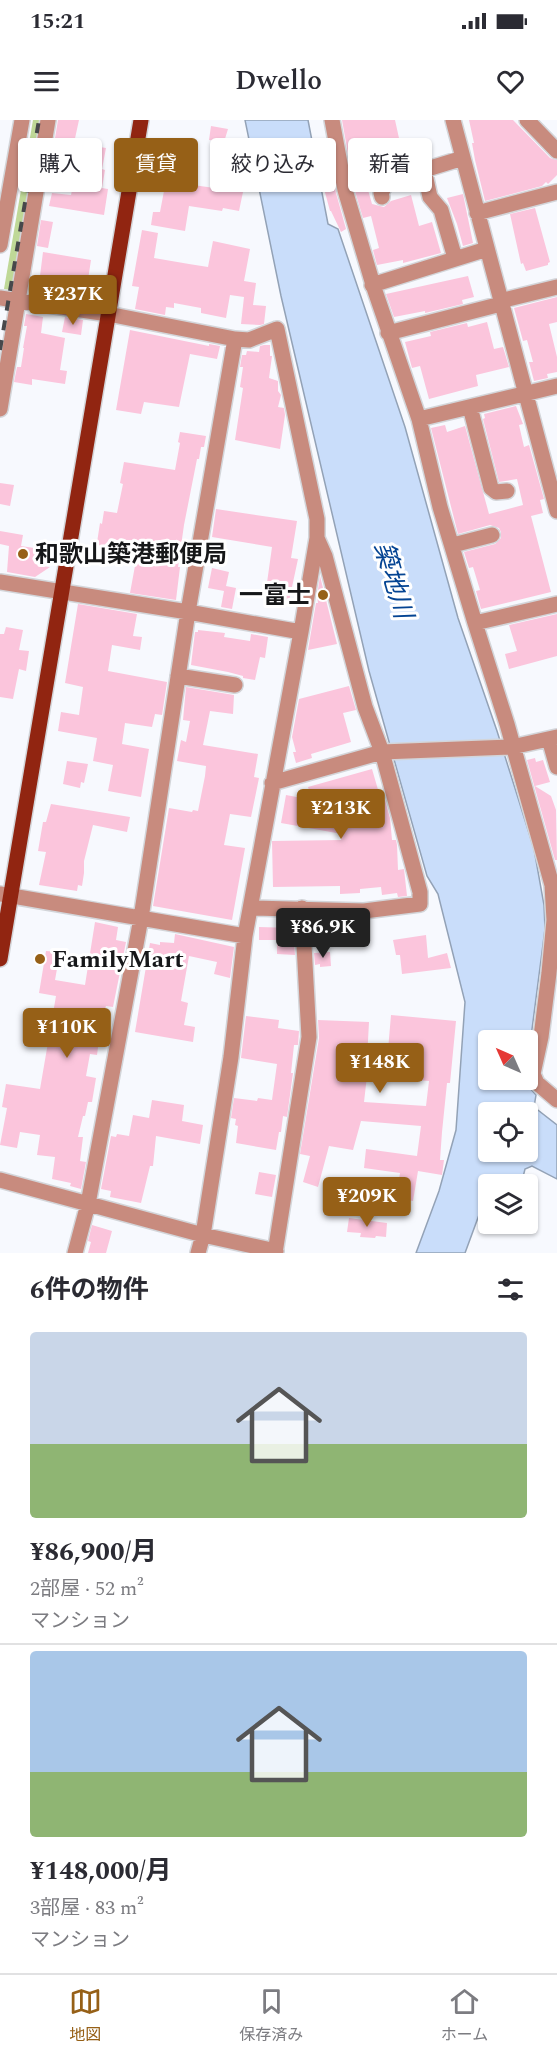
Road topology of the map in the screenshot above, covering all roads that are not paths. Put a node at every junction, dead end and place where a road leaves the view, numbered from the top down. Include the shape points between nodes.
1 (22, 120) edge
2 (48, 120) edge
3 (141, 120) edge
4 (332, 120) edge
5 (453, 120) edge
6 (527, 120) edge
7 (557, 151) edge
8 (463, 158) junction
9 (432, 168) edge
10 (382, 192) edge
11 (429, 192) edge
12 (557, 192) edge
13 (382, 197) dead end
14 (477, 213) junction
15 (0, 245) edge
16 (487, 249) junction
17 (455, 258) junction
18 (372, 285) junction
19 (557, 287) edge
20 (0, 298) edge
21 (19, 302) junction
22 (501, 303) junction
23 (108, 314) junction
24 (388, 333) junction
25 (235, 339) junction
26 (557, 386) edge
27 (525, 394) junction
28 (470, 407) junction
29 (0, 409) edge
30 (418, 419) junction
31 (553, 478) edge
32 (507, 491) dead end
33 (557, 511) edge
34 (492, 535) dead end
35 (316, 538) junction
36 (453, 544) junction
37 (0, 582) edge
38 (61, 592) junction
39 (557, 604) edge
40 (188, 612) junction
41 (476, 622) junction
42 (301, 632) junction
43 (178, 676) junction
44 (235, 686) dead end
45 (553, 738) edge
46 (509, 747) junction
47 (385, 752) junction
48 (557, 767) edge
49 (272, 783) junction
50 (5, 894) edge
51 (251, 908) junction
52 (302, 908) junction
53 (141, 918) junction
54 (245, 936) junction
55 (0, 959) edge
56 (553, 976) edge
57 (557, 1100) edge
58 (0, 1180) edge
59 (88, 1204) junction
60 (203, 1235) junction
61 (275, 1252) edge
62 (75, 1253) edge
63 (198, 1253) edge

1 - 15 street
2 - 21 street
3 - 23 main road
4 - 18 street via 345,190
5 - 8 street
6 - 7 street
8 - 9 street
8 - 14 street
10 - 13 street
11 - 17 street via 441,210
12 - 14 street
14 - 16 street
16 - 17 street
16 - 22 street
17 - 18 street
18 - 24 street
19 - 22 street
20 - 21 street
21 - 23 street
21 - 29 street
22 - 24 street
22 - 27 street
23 - 25 street
23 - 38 main road
24 - 30 street
25 - 35 street via 249,340 277,330 317,519
25 - 40 street
26 - 27 street
27 - 28 street
27 - 31 street
28 - 30 street
28 - 32 street via 491,488 496,492
30 - 36 street
31 - 33 street
34 - 36 street
35 - 42 street
35 - 47 street via 325,556 365,707
36 - 41 street
37 - 38 street
38 - 40 street
38 - 50 main road
39 - 41 street
40 - 42 street
40 - 43 street
41 - 46 street
42 - 49 street
43 - 44 street
43 - 53 street
45 - 46 street
45 - 48 street
46 - 47 street
46 - 56 street via 552,885
47 - 49 street
47 - 52 street via 420,904 364,911
49 - 51 street
50 - 53 street
50 - 55 main road
51 - 52 street
51 - 54 street
52 - 61 street via 309,1037
53 - 54 street
53 - 59 street
54 - 60 street
56 - 57 street via 533,1074 537,1083
58 - 59 street
59 - 60 street
59 - 62 street
60 - 61 street
60 - 63 street

